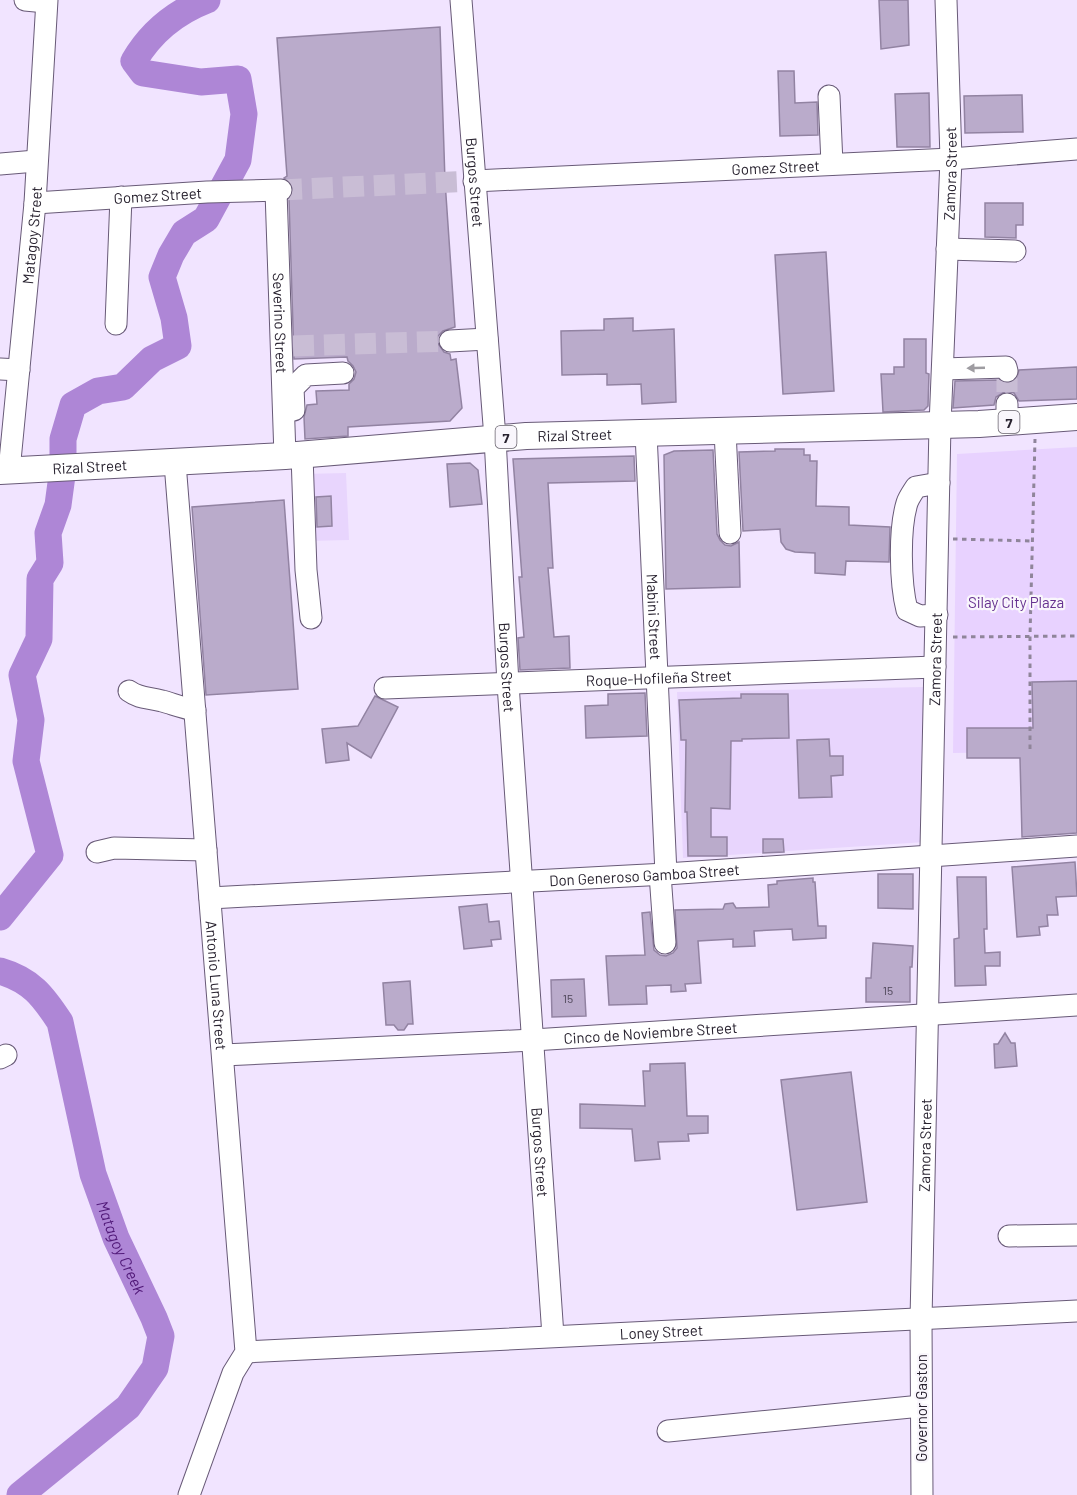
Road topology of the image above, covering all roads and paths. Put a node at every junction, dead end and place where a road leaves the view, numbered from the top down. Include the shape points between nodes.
1 (24, 0) edge
2 (461, 0) edge
3 (946, 0) edge
4 (47, 1) edge
5 (830, 96) dead end
6 (1077, 149) edge
7 (951, 159) junction
8 (36, 161) junction
9 (0, 164) edge
10 (832, 164) junction
11 (474, 181) junction
12 (278, 191) joint
13 (121, 197) junction
14 (35, 203) junction
15 (947, 249) junction
16 (1015, 251) dead end
17 (116, 324) dead end
18 (487, 339) junction
19 (450, 341) tunnel mouth
20 (10, 369) edge
21 (943, 369) junction
22 (1007, 371) dead end
23 (343, 373) dead end
24 (1077, 417) edge
25 (1035, 421) junction
26 (940, 425) junction
27 (725, 430) junction
28 (646, 433) junction
29 (495, 438) junction
30 (294, 456) junction
31 (175, 463) junction
32 (4, 471) edge
33 (939, 483) junction
34 (730, 533) dead end
35 (938, 539) junction
36 (1032, 541) junction
37 (937, 615) junction
38 (311, 618) dead end
39 (1030, 636) junction
40 (1077, 636) edge
41 (936, 637) junction
42 (935, 667) junction
43 (657, 678) junction
44 (508, 684) junction
45 (385, 688) dead end
46 (129, 691) dead end
47 (195, 710) junction
48 (1030, 749) dead end
49 (1077, 846) edge
50 (206, 850) junction
51 (96, 852) dead end
52 (931, 856) junction
53 (663, 874) junction
54 (521, 882) junction
55 (210, 898) junction
56 (665, 943) dead end
57 (1077, 1005) edge
58 (927, 1014) junction
59 (533, 1040) junction
60 (223, 1055) junction
61 (1077, 1235) edge
62 (1009, 1236) dead end
63 (1077, 1311) edge
64 (921, 1320) junction
65 (553, 1336) junction
66 (246, 1352) junction
67 (921, 1406) junction
68 (668, 1431) dead end
69 (189, 1495) edge
70 (922, 1495) edge

1 - 4 street
2 - 11 street, Burgos Street
3 - 7 street, Zamora Street
4 - 8 street, Matagoy Street
5 - 10 street
6 - 7 street, Gomez Street
7 - 10 street, Gomez Street
7 - 15 street, Zamora Street
8 - 9 street
8 - 14 street, Matagoy Street
10 - 11 street, Gomez Street
11 - 18 street, Burgos Street
12 - 13 street, Gomez Street
12 - 30 street, Severino Street
13 - 14 street, Gomez Street
13 - 17 street
14 - 20 street, Matagoy Street
15 - 16 street
15 - 21 street, Zamora Street
18 - 19 street
18 - 29 street, Burgos Street
20 - 32 street, Matagoy Street
22 -> 21 street
21 - 26 street, Zamora Street
23 - 30 street via 306,375 293,388
24 - 25 main road, Rizal Street / 7
25 - 26 main road, Rizal Street / 7 via 1007,413
25 - 36 path
26 - 27 main road, Rizal Street / 7
26 - 33 street, Zamora Street
27 - 28 main road, Rizal Street / 7
27 - 34 street
28 - 29 main road, Rizal Street / 7
28 - 43 street, Mabini Street
29 - 30 main road, Rizal Street / 7
29 - 44 street, Burgos Street
30 - 31 main road, Rizal Street / 7
30 - 38 street
31 - 32 main road, Rizal Street / 7
31 - 47 street, Antonio Luna Street
33 - 35 street, Zamora Street
33 - 37 street via 916,487 907,502 903,524 902,591 907,610 920,616
35 - 36 path
35 - 37 street, Zamora Street
36 - 39 path
37 - 41 street, Zamora Street
39 - 40 path
39 - 41 path
39 - 48 path
41 - 42 street, Zamora Street
42 - 43 street, Roque-Hofileña Street
42 - 52 street, Zamora Street
43 - 44 street, Roque-Hofileña Street
43 - 53 street, Mabini Street
44 - 45 street, Roque-Hofileña Street
44 - 54 street, Burgos Street
46 - 47 street via 143,699
47 - 50 street, Antonio Luna Street
49 - 52 street, Don Generoso Gamboa Street
50 - 51 street via 114,848
50 - 55 street, Antonio Luna Street
52 - 53 street, Don Generoso Gamboa Street
52 - 58 street, Zamora Street
53 - 54 street, Don Generoso Gamboa Street
53 - 56 street, Mabini Street
54 - 55 street, Don Generoso Gamboa Street
54 - 59 street, Burgos Street
55 - 60 street, Antonio Luna Street
57 - 58 street, Cinco de Noviembre Street
58 - 59 street, Cinco de Noviembre Street
58 - 64 street, Zamora Street
59 - 60 street, Cinco de Noviembre Street
59 - 65 street, Burgos Street
60 - 66 street, Antonio Luna Street
61 - 62 street
63 - 64 street, Loney Street
64 - 65 street, Loney Street
64 - 67 street, Governor Gaston
65 - 66 street, Loney Street
66 - 69 street via 233,1373
67 - 68 street
67 - 70 street, Governor Gaston

